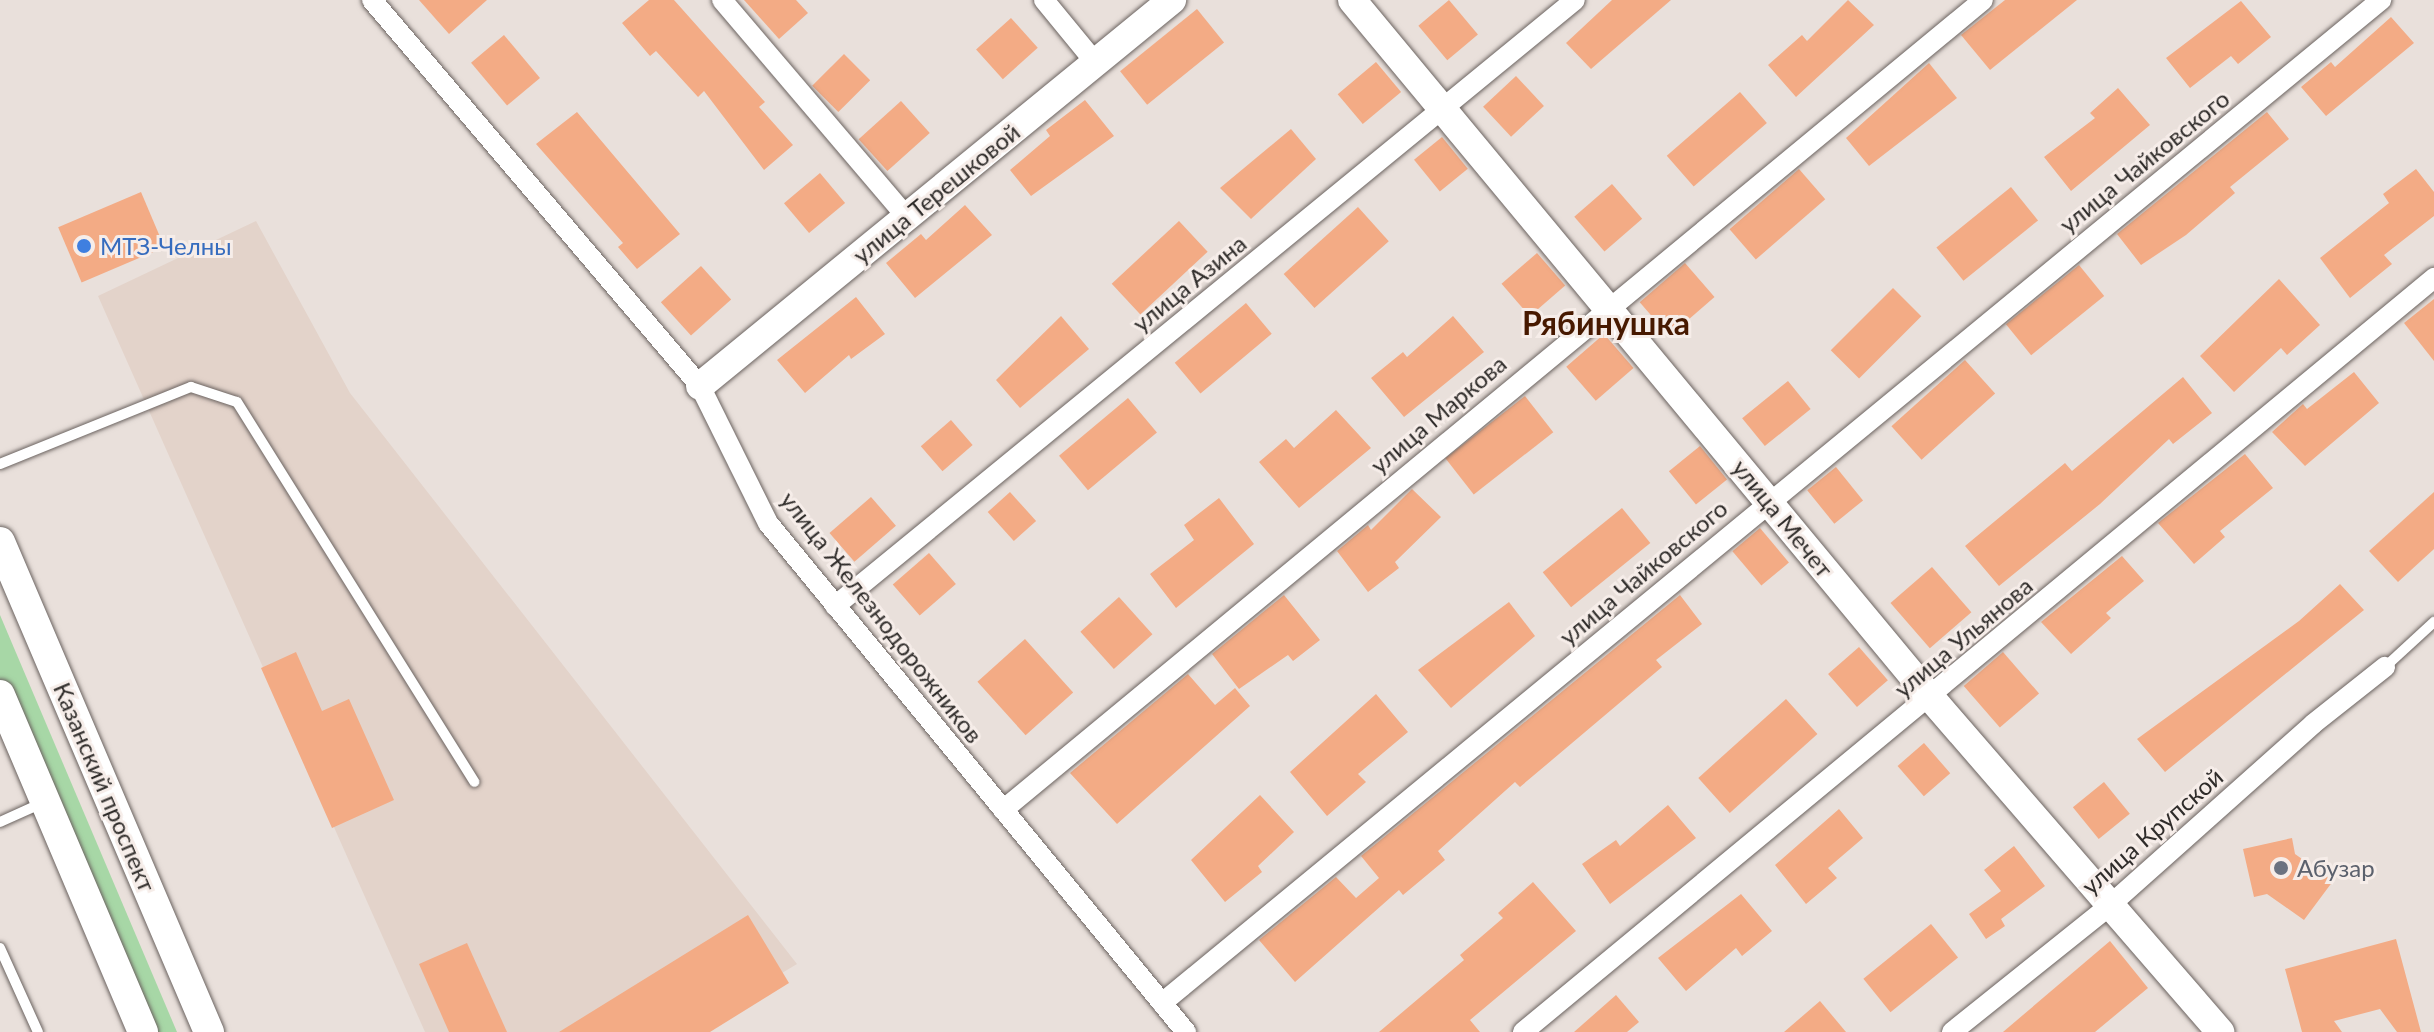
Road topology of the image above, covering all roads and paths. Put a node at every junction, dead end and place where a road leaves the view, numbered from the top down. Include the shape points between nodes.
1 (372, 0) edge
2 (722, 0) edge
3 (1044, 0) edge
4 (1172, 0) edge
5 (1352, 0) edge
6 (1575, 0) edge
7 (1983, 0) edge
8 (2381, 0) edge
9 (1095, 62) junction
10 (1444, 108) junction
11 (906, 216) junction
12 (2434, 278) edge
13 (1608, 306) junction
14 (700, 386) junction
15 (0, 464) edge
16 (1769, 501) junction
17 (0, 542) edge
18 (835, 606) junction
19 (2434, 622) edge
20 (2385, 667) joint
21 (0, 695) edge
22 (1931, 698) junction
23 (474, 782) dead end
24 (45, 801) junction
25 (1003, 810) junction
26 (0, 822) edge
27 (2109, 906) junction
28 (0, 948) edge
29 (1162, 1003) junction
30 (38, 1032) edge
31 (143, 1032) edge
32 (209, 1032) edge
33 (1186, 1032) edge
34 (1523, 1032) edge
35 (1952, 1032) edge
36 (2220, 1032) edge

1 - 14 street, улица Железнодорожников
2 - 11 street
3 - 9 street
4 - 9 street, улица Терешковой
5 - 10 street, улица Мечет
6 - 10 street, улица Азина
7 - 13 street, улица Маркова
8 - 16 street, улица Чайковского
9 - 11 street, улица Терешковой
10 - 13 street, улица Мечет
10 - 18 street, улица Азина
11 - 14 street, улица Терешковой
12 - 22 street, улица Ульянова
13 - 16 street, улица Мечет
13 - 25 street, улица Маркова
14 - 18 street, улица Железнодорожников via 768,523
15 - 23 lane via 191,387 237,402
16 - 22 street, улица Мечет
16 - 29 street, улица Чайковского
17 - 32 main road, Казанский проспект
18 - 25 street, улица Железнодорожников
19 - 20 lane
20 - 27 street, улица Крупской
21 - 24 main road
22 - 27 street, улица Мечет
22 - 34 street, улица Ульянова
24 - 26 lane
24 - 31 main road
25 - 29 street, улица Железнодорожников
27 - 35 street, улица Крупской
27 - 36 street, улица Мечет
28 - 30 lane
29 - 33 street, улица Железнодорожников

